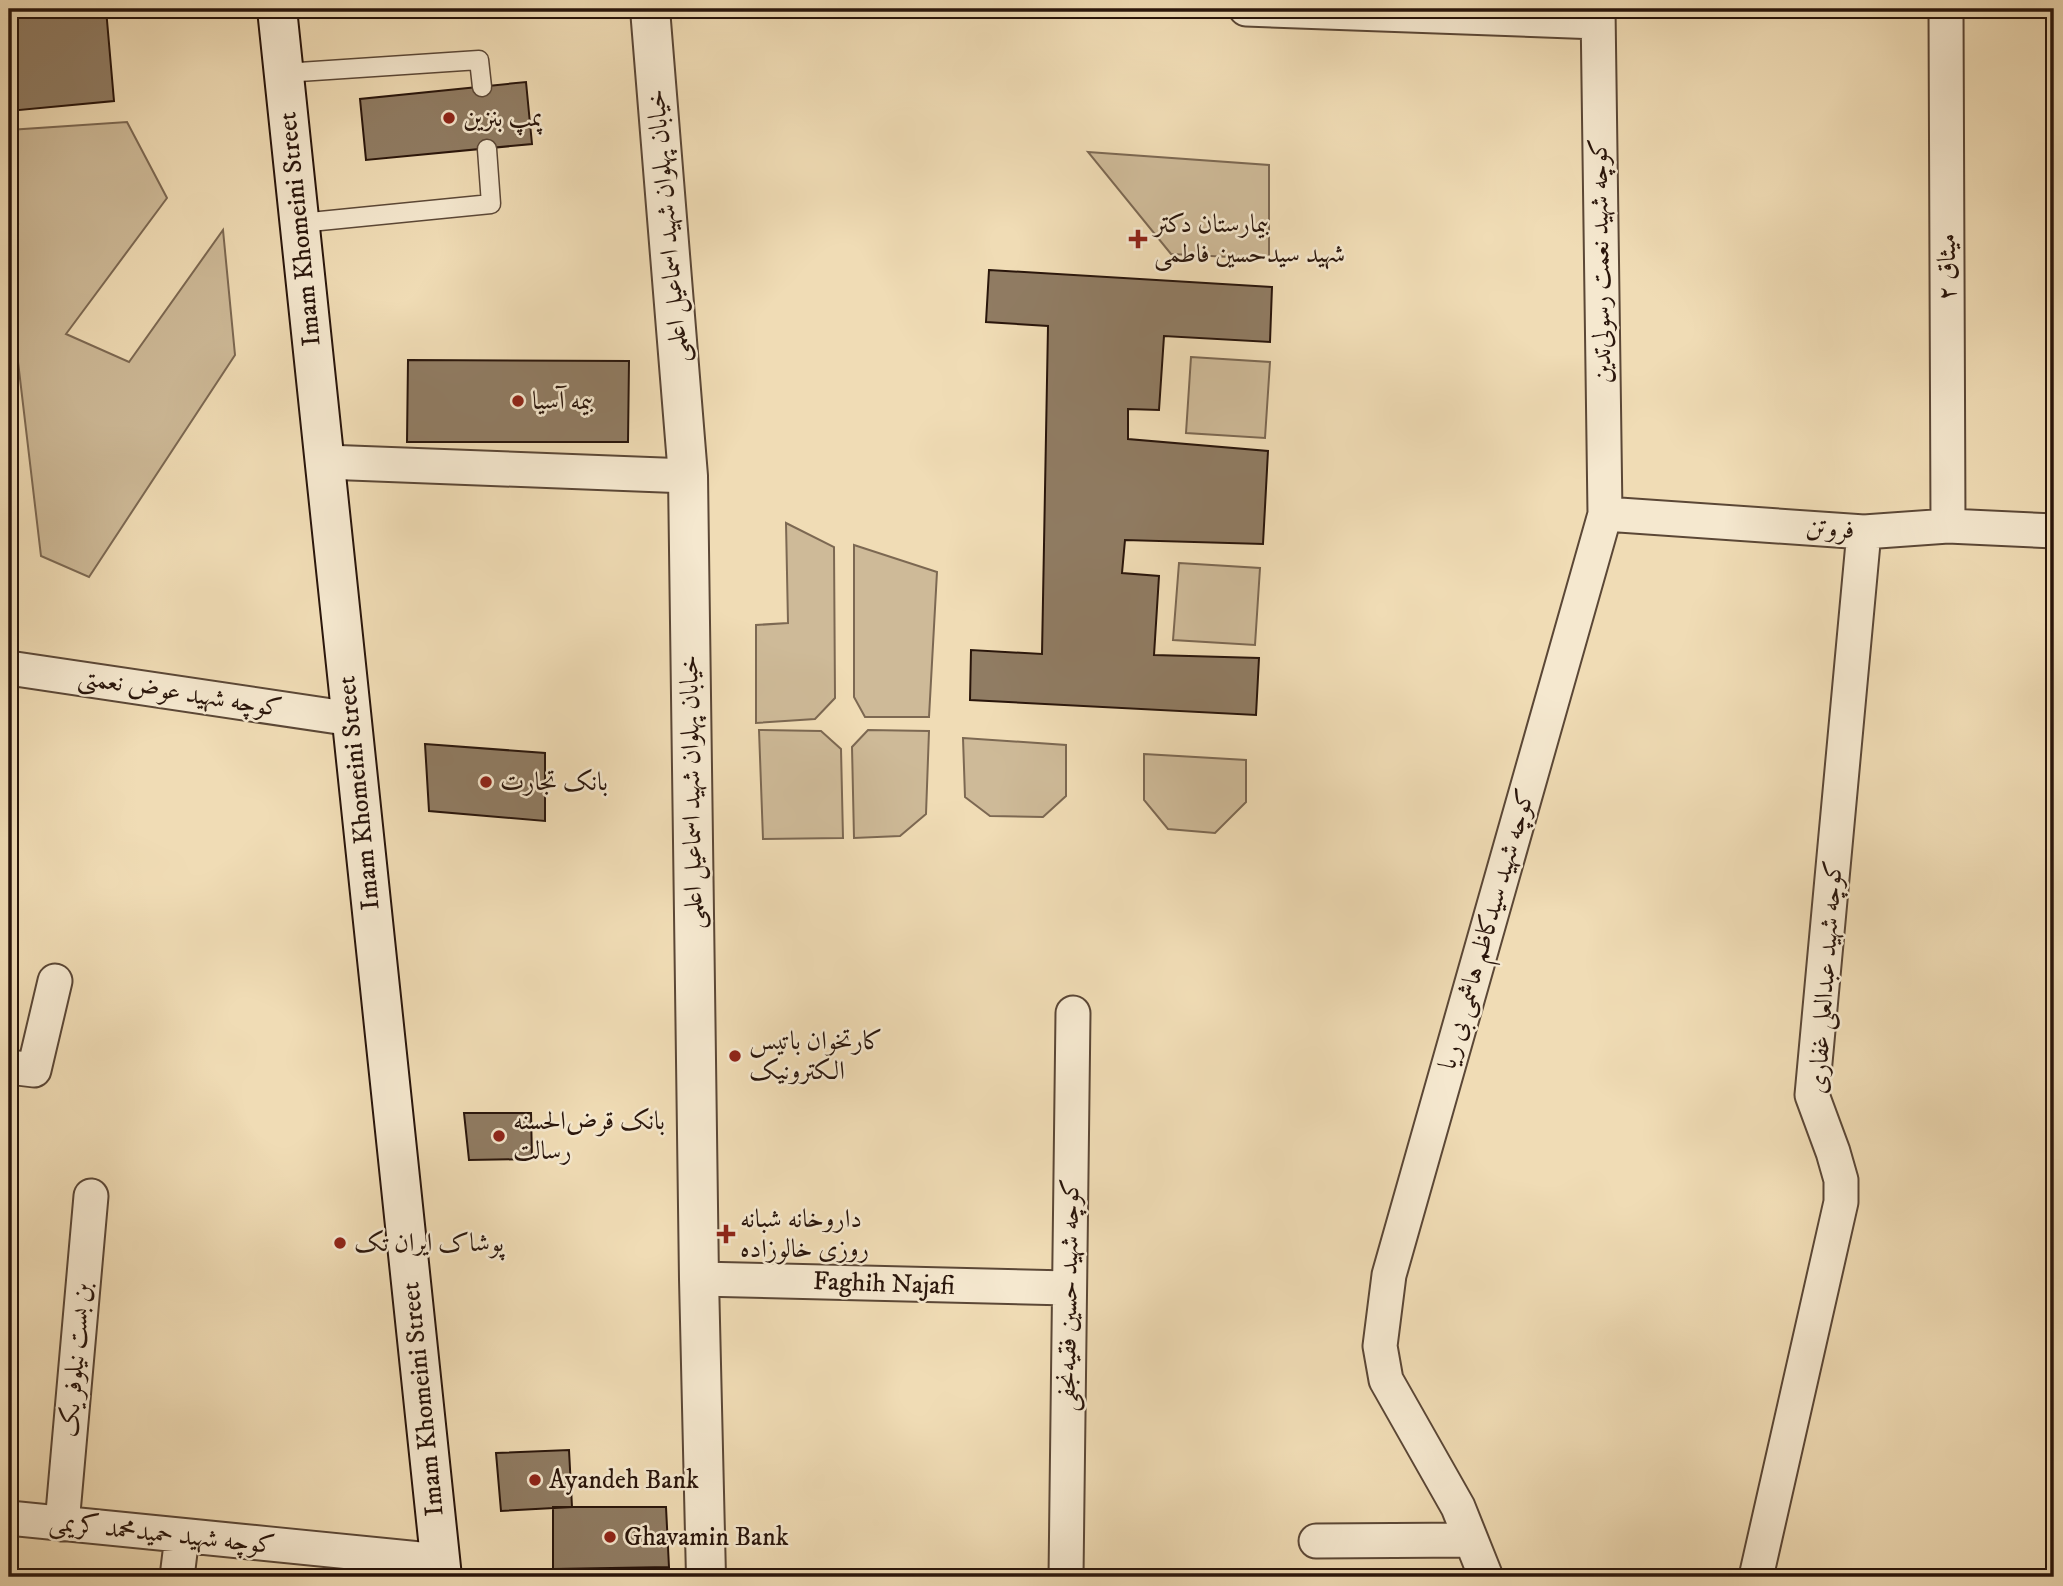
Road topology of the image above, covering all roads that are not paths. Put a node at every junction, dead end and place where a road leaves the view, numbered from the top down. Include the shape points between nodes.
1 (277, 9) edge
2 (650, 9) edge
3 (1246, 9) edge
4 (1946, 9) edge
5 (1598, 16) edge
6 (284, 73) junction
7 (481, 87) dead end
8 (487, 149) dead end
9 (300, 223) junction
10 (325, 462) junction
11 (688, 476) junction
12 (1605, 514) junction
13 (1948, 526) junction
14 (2054, 531) edge
15 (1864, 532) junction
16 (9, 667) edge
17 (352, 719) junction
18 (55, 981) dead end
19 (1073, 1013) dead end
20 (9, 1067) edge
21 (91, 1196) dead end
22 (699, 1279) junction
23 (1068, 1289) junction
24 (9, 1518) edge
25 (62, 1524) junction
26 (182, 1536) junction
27 (1471, 1540) junction
28 (1316, 1541) dead end
29 (441, 1569) edge
30 (177, 1577) edge
31 (706, 1577) edge
32 (1066, 1577) edge
33 (1486, 1577) edge
34 (1756, 1577) edge

1 - 6 main road, Imam Khomeini Street
2 - 11 main road, خیابان پهلوان شهید اسماعیل اعلمی
3 - 5 street
4 - 13 street, میثاق ۲
5 - 12 street, کوچه شهید نعمت رسولی‌تدین
6 - 7 lane via 479,60
6 - 9 main road, Imam Khomeini Street
8 - 9 lane via 491,204
9 - 10 main road, Imam Khomeini Street
10 - 11 street
10 - 17 main road, Imam Khomeini Street
11 - 22 main road, خیابان پهلوان شهید اسماعیل اعلمی
12 - 15 street, فروتن
12 - 27 street, کوچه شهید سیدکاظم هاشمی بی ریا via 1390,1275 1380,1346 1386,1380 1458,1507
13 - 14 street, فروتن
13 - 15 street, فروتن
15 - 34 street, کوچه شهید عبدالعلی غفاری via 1812,1095 1841,1180 1841,1202
16 - 17 street, کوچه شهید عوض نعمتی
17 - 29 main road, Imam Khomeini Street
18 - 20 street via 34,1070
19 - 23 street, کوچه شهید حسین فقیه‌نجفی
21 - 25 street, بن بست نیلوفر یک
22 - 23 street, Faghih Najafi
22 - 31 main road, خیابان پهلوان شهید اسماعیل اعلمی
23 - 32 street, کوچه شهید حسین فقیه‌نجفی
24 - 25 street, کوچه شهید حمیدمحمد کریمی
25 - 26 street, کوچه شهید حمیدمحمد کریمی
26 - 29 street, کوچه شهید حمیدمحمد کریمی
26 - 30 street
27 - 28 street
27 - 33 street, کوچه شهید سیدکاظم هاشمی بی ریا

